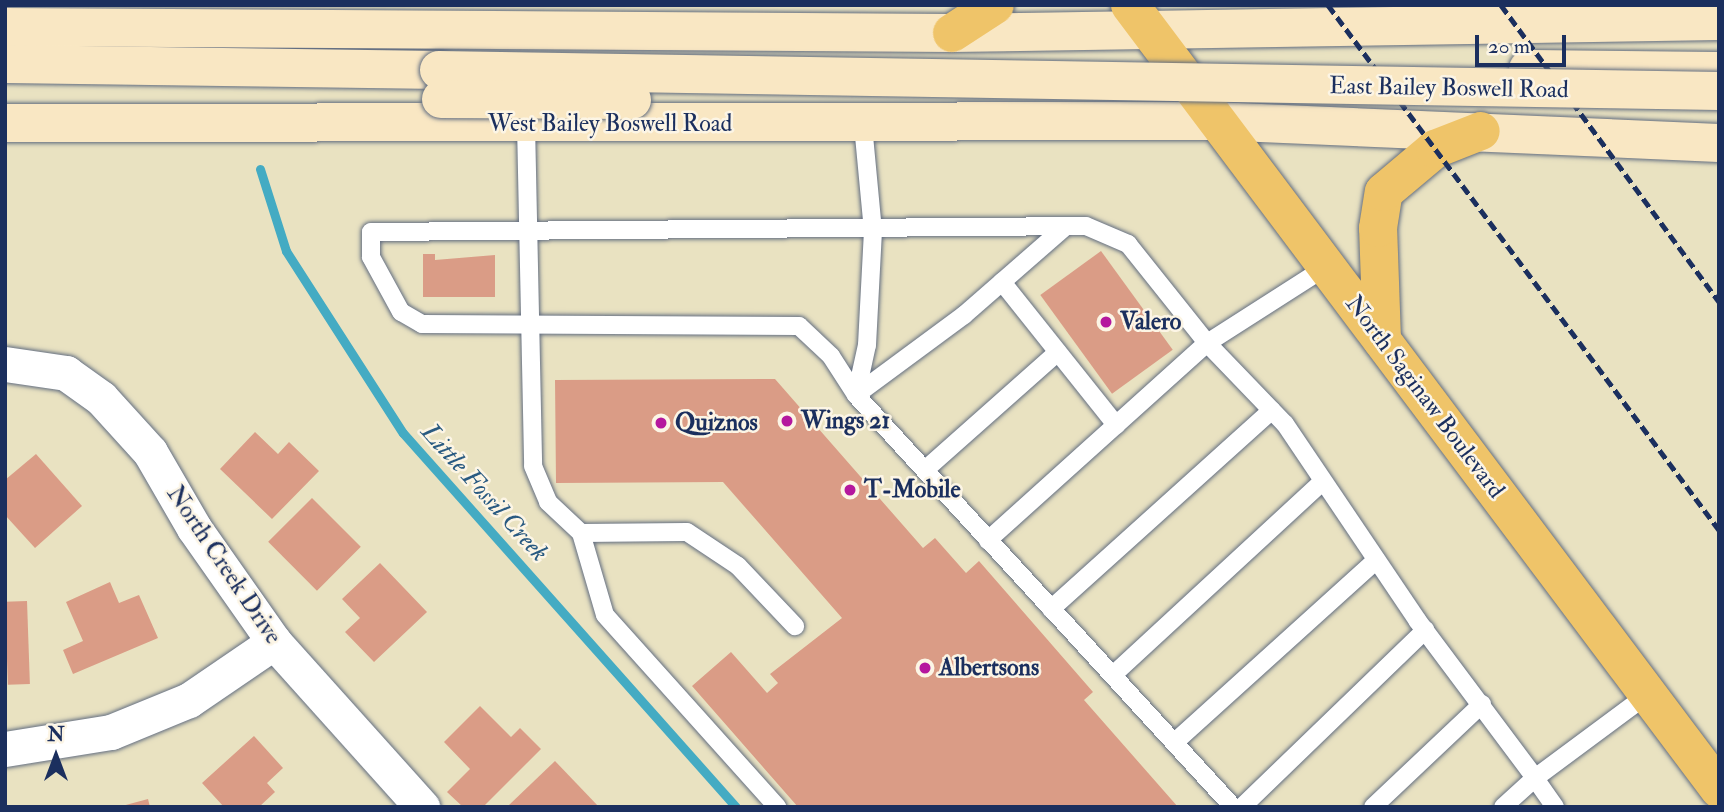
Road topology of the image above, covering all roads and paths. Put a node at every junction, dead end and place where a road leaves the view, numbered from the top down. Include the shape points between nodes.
1 (995, 5) edge
2 (1138, 16) edge
3 (502, 17) edge
4 (1719, 21) edge
5 (5, 27) edge
6 (952, 33) junction
7 (5, 64) edge
8 (1719, 71) edge
9 (440, 84) junction
10 (1719, 91) edge
11 (5, 99) edge
12 (1199, 105) junction
13 (1719, 111) edge
14 (5, 123) edge
15 (526, 124) junction
16 (1007, 124) junction
17 (863, 125) junction
18 (1481, 131) junction
19 (1719, 143) edge
20 (1065, 227) junction
21 (873, 231) junction
22 (530, 233) junction
23 (1326, 267) junction
24 (1002, 282) junction
25 (533, 321) junction
26 (1382, 340) junction
27 (1207, 343) junction
28 (1058, 352) junction
29 (5, 364) edge
30 (856, 395) junction
31 (1272, 411) junction
32 (1116, 425) junction
33 (926, 469) junction
34 (1324, 481) junction
35 (581, 533) junction
36 (988, 540) junction
37 (1376, 560) junction
38 (1051, 609) junction
39 (794, 626) dead end
40 (1425, 631) junction
41 (274, 642) junction
42 (1114, 674) junction
43 (1648, 694) junction
44 (1482, 704) junction
45 (1176, 741) junction
46 (5, 749) edge
47 (1535, 778) junction
48 (1719, 789) edge
49 (422, 807) edge
50 (778, 807) edge
51 (1233, 807) edge
52 (1242, 807) edge
53 (1373, 807) edge
54 (1503, 807) edge
55 (1555, 807) edge

1 - 6 main road
2 - 4 main road
2 - 6 main road
2 - 12 main road, North Saginaw Boulevard
3 - 5 main road
3 - 6 main road
6 - 16 main road
7 - 9 main road, West Bailey Boswell Road
8 - 12 main road via 1265,68 1222,87
9 - 11 main road, West Bailey Boswell Road
9 - 12 main road, West Bailey Boswell Road, bridge
10 - 12 main road, East Bailey Boswell Road, bridge
12 - 13 main road, East Bailey Boswell Road
12 - 16 main road, West Bailey Boswell Road
12 - 18 main road, East Bailey Boswell Road
12 - 23 main road, North Saginaw Boulevard
14 - 15 main road, West Bailey Boswell Road
15 - 17 main road, West Bailey Boswell Road
15 - 22 lane
16 - 17 main road, West Bailey Boswell Road
17 - 21 lane
18 - 19 main road, East Bailey Boswell Road
18 - 26 main road via 1434,149 1384,192 1378,228
20 - 21 lane
20 - 24 lane
20 - 27 lane via 1086,226 1128,244
21 - 22 lane
21 - 30 lane via 867,345
22 - 25 lane
22 - 25 lane via 371,232 371,257 401,312 422,324
23 - 26 main road, North Saginaw Boulevard
23 - 27 lane
24 - 28 lane
24 - 30 lane
25 - 30 lane via 799,326 831,356
25 - 35 lane via 533,466 548,502
26 - 43 main road, North Saginaw Boulevard
27 - 31 lane
27 - 32 lane
28 - 32 lane
28 - 33 lane
29 - 41 street, North Creek Drive via 66,373 101,398 150,452 194,528
30 - 33 lane
31 - 34 lane
31 - 38 lane
32 - 36 lane
33 - 36 lane
34 - 37 lane
34 - 42 lane
35 - 39 lane via 687,531 738,566
35 - 50 lane via 605,615
36 - 38 lane
37 - 40 lane
37 - 45 lane
38 - 42 lane
40 - 44 lane
40 - 52 lane
41 - 46 street via 189,700 111,732
41 - 49 street, North Creek Drive
42 - 45 lane
43 - 47 lane
43 - 48 main road, North Saginaw Boulevard
44 - 47 lane
44 - 53 lane
45 - 51 lane
47 - 54 lane
47 - 55 lane

